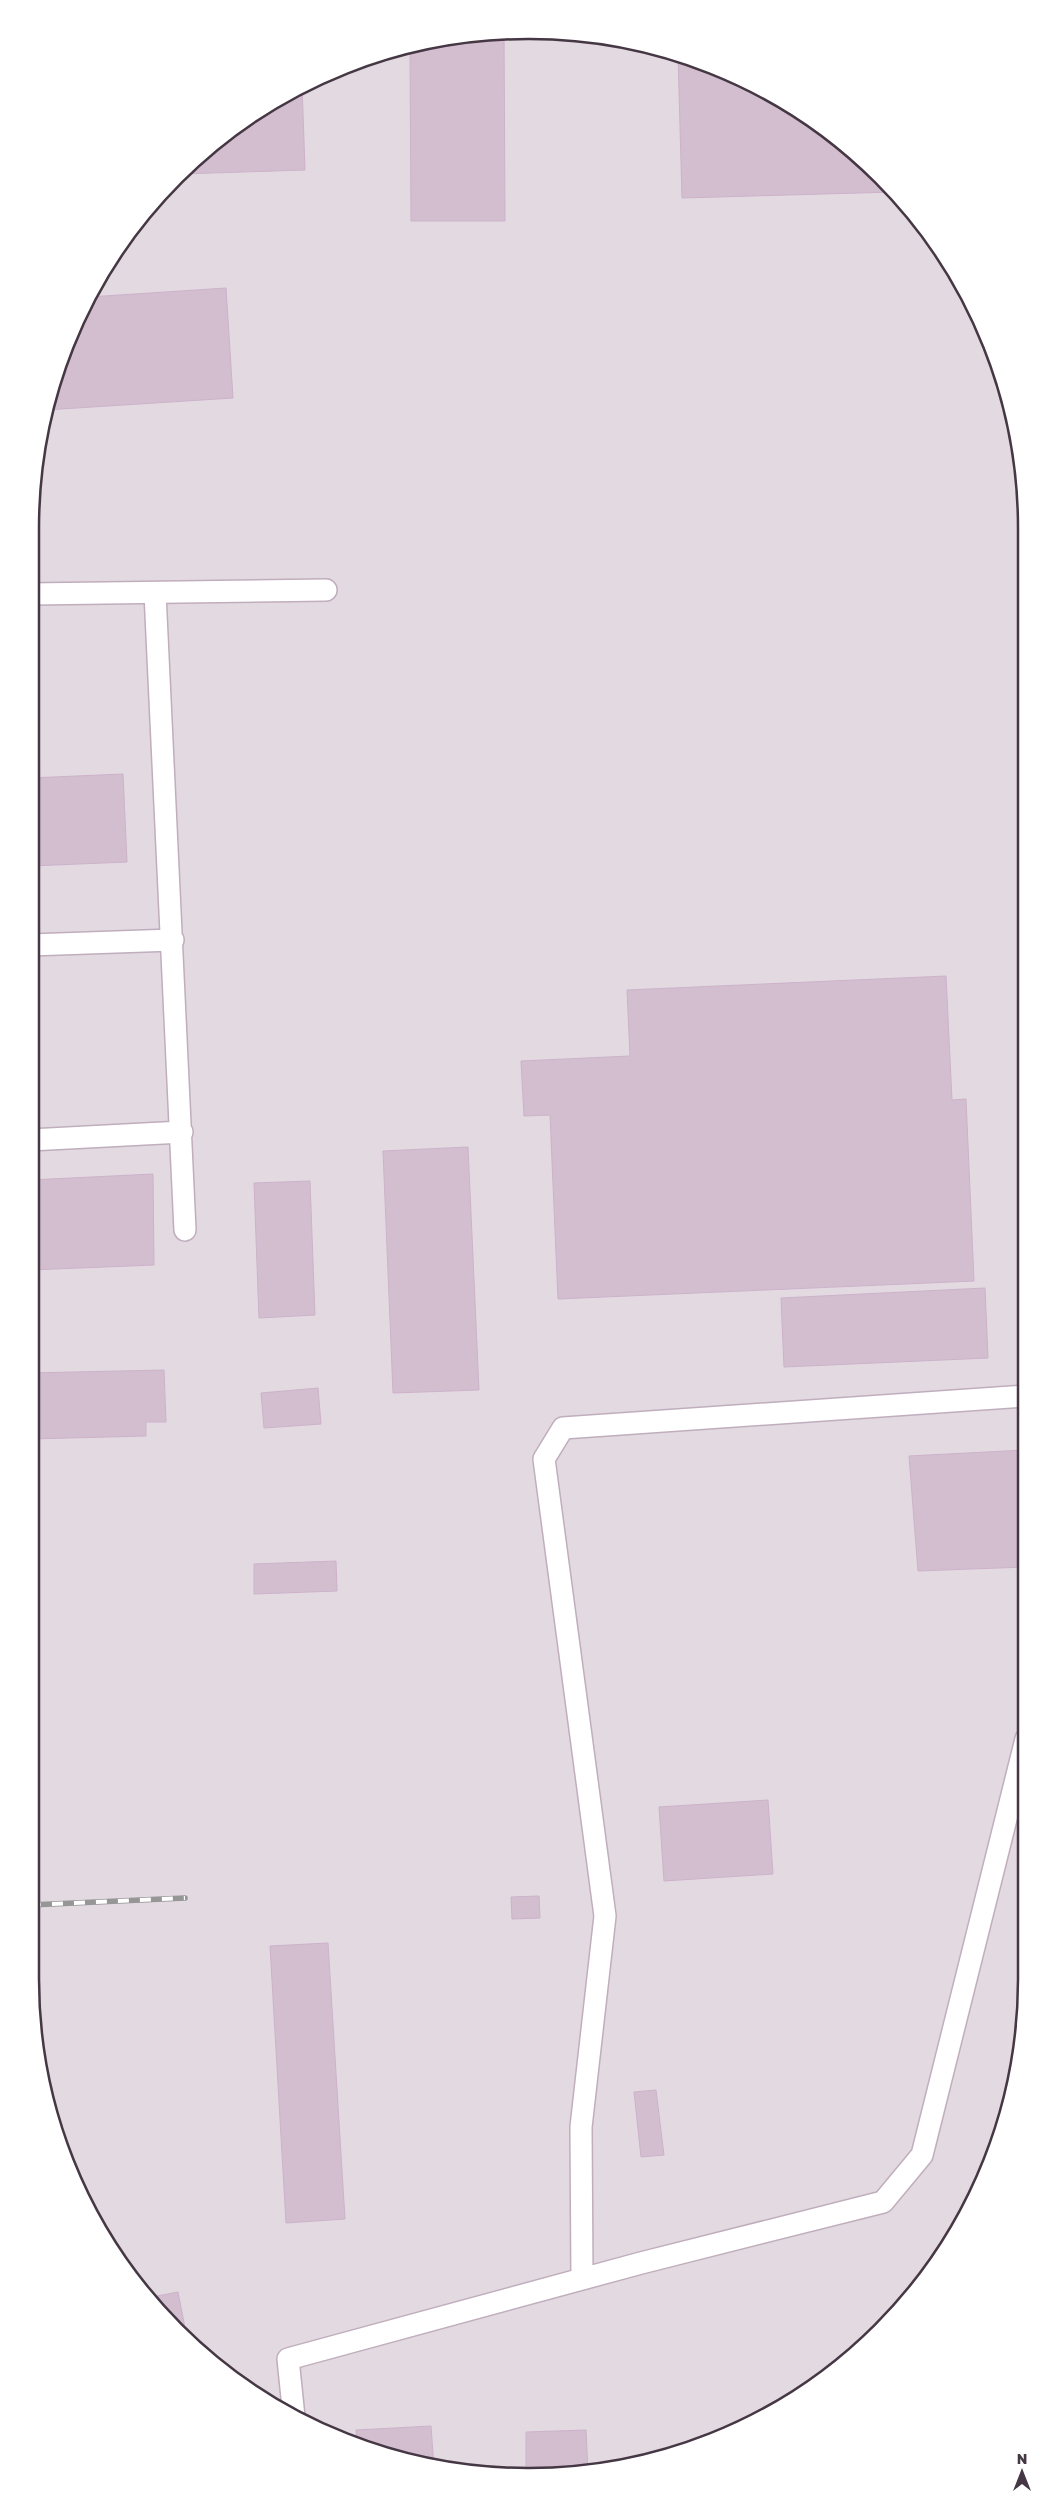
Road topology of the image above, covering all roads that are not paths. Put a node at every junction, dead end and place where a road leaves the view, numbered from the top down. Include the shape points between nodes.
1 (326, 590) dead end
2 (155, 593) junction
3 (39, 594) edge
4 (173, 940) junction
5 (39, 945) edge
6 (182, 1132) junction
7 (39, 1140) edge
8 (185, 1230) dead end
9 (1018, 1396) edge
10 (1018, 1771) edge
11 (582, 2279) junction
12 (293, 2408) edge

1 - 2 lane
2 - 3 lane
2 - 4 lane
4 - 5 lane
4 - 6 lane
6 - 7 lane
6 - 8 lane
9 - 11 lane via 563,1428 544,1459 605,1916 581,2128
10 - 11 lane via 922,2155 883,2202
11 - 12 lane via 288,2359

